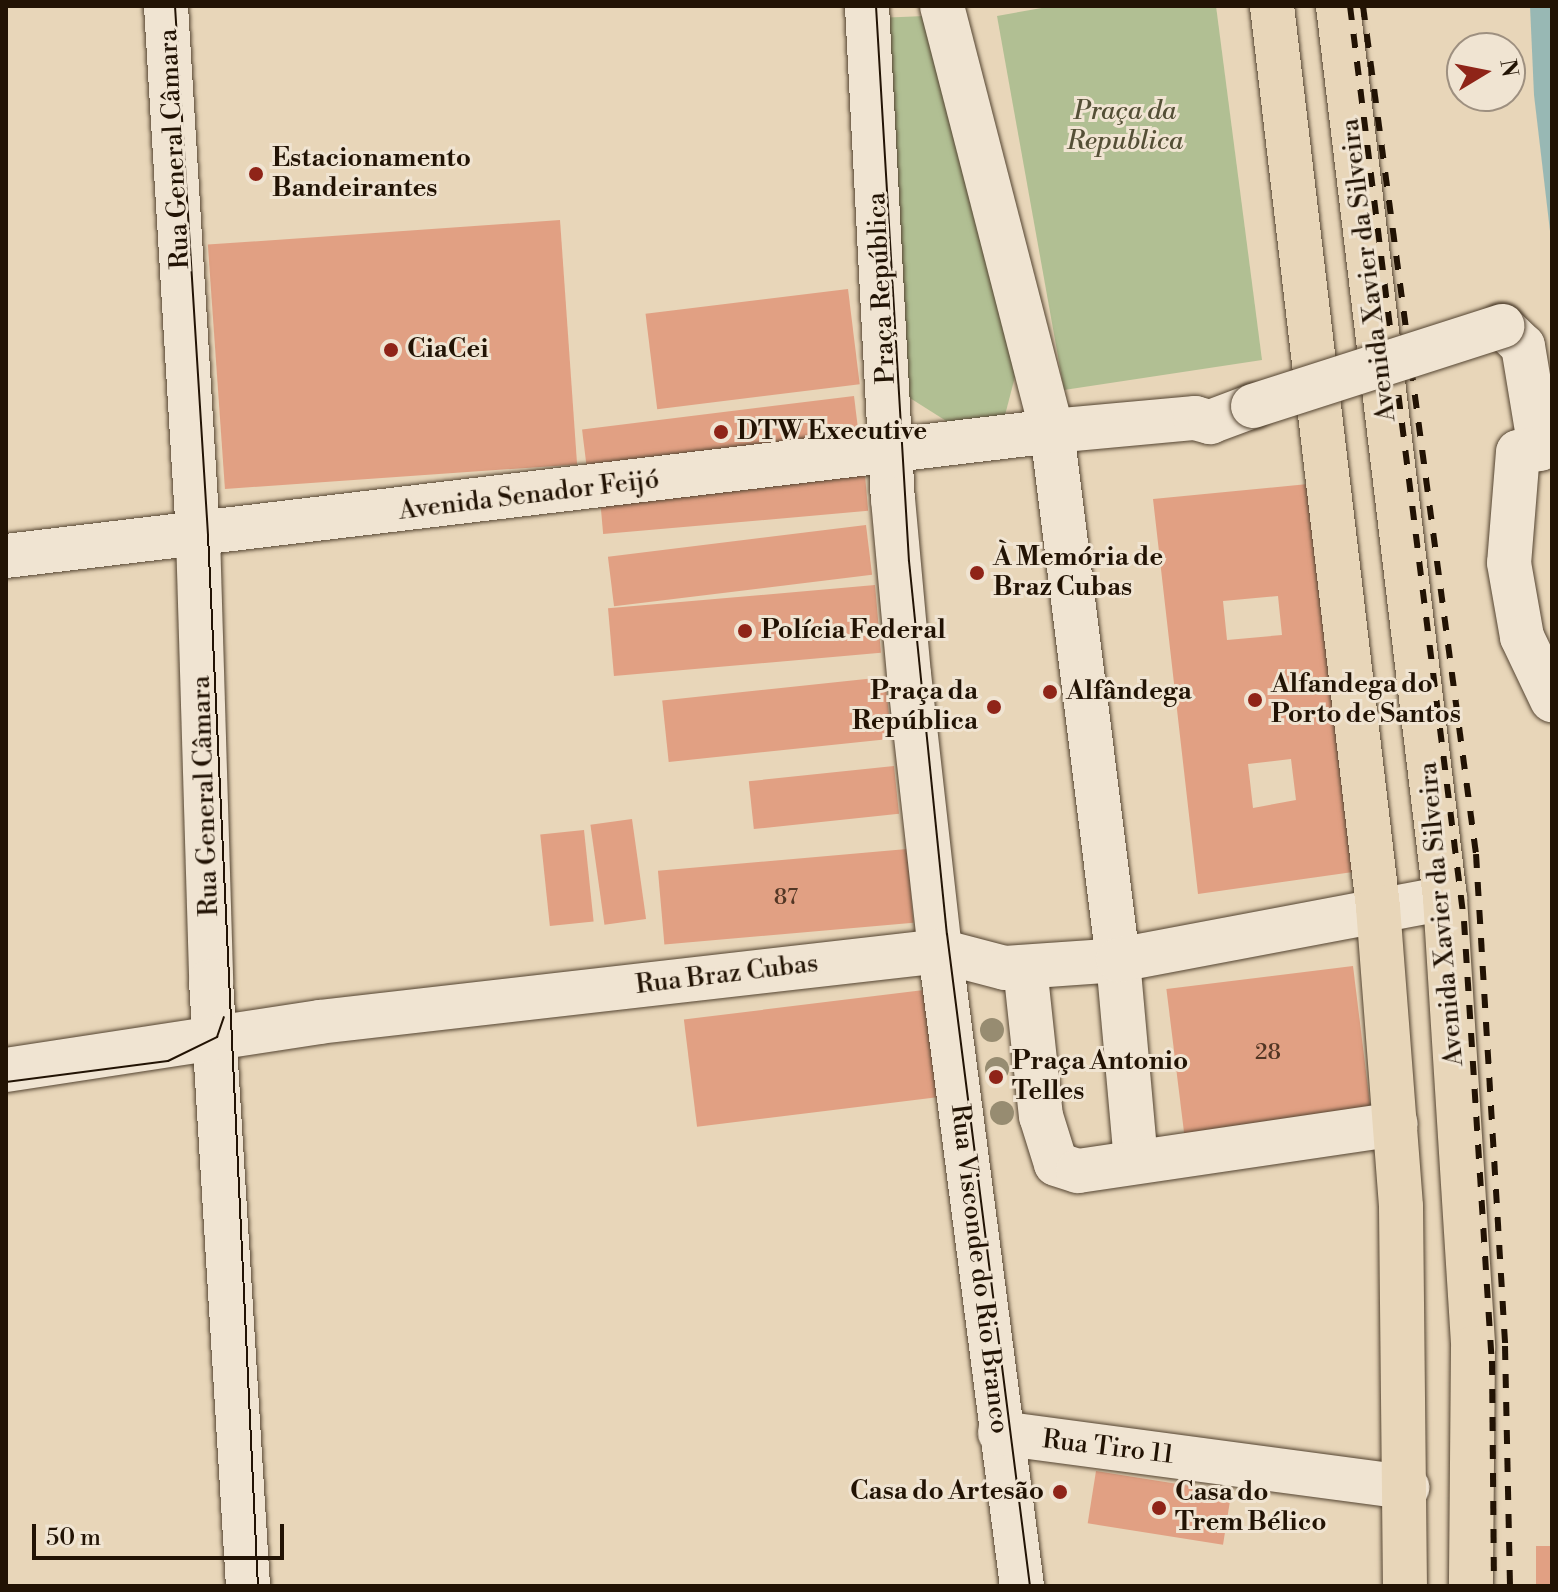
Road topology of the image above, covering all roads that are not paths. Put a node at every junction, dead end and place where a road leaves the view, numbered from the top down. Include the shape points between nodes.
1 (166, 6) edge
2 (867, 6) edge
3 (942, 6) edge
4 (1272, 6) edge
5 (1338, 6) edge
6 (1052, 431) junction
7 (890, 451) junction
8 (198, 536) junction
9 (6, 556) edge
10 (1552, 700) edge
11 (1445, 898) junction
12 (1378, 907) junction
13 (940, 951) junction
14 (1118, 960) junction
15 (1025, 967) junction
16 (217, 1037) junction
17 (6, 1070) edge
18 (1396, 1124) junction
19 (1136, 1160) junction
20 (1000, 1433) junction
21 (1407, 1487) junction
22 (248, 1586) edge
23 (1022, 1586) edge
24 (1405, 1586) edge
25 (1471, 1586) edge

1 - 8 street, Rua General Câmara
2 - 7 street, Praça República
3 - 6 street
4 - 12 main road
5 - 11 main road, Avenida Xavier da Silveira
6 - 7 street, Avenida Senador Feijó
6 - 10 street, Avenida Senador Feijó, bridge via 1195,418 1210,422 1502,326 1523,346 1540,449 1518,452 1509,563 1522,637
6 - 14 street
7 - 8 street, Avenida Senador Feijó
7 - 13 street, Praça República
8 - 9 street, Avenida Senador Feijó
8 - 16 street, Rua General Câmara
11 - 12 street, Rua Braz Cubas
11 - 25 main road, Avenida Xavier da Silveira via 1473,1348
12 - 14 street, Rua Braz Cubas via 1246,939
12 - 18 main road
13 - 15 street, Rua Braz Cubas via 987,965
13 - 16 street, Rua Braz Cubas
13 - 20 street, Rua Visconde do Rio Branco
14 - 15 street, Rua Braz Cubas
14 - 19 street
15 - 19 street via 1041,1116 1056,1164 1078,1171
16 - 17 street, Rua Braz Cubas via 194,1045
16 - 22 street, Rua General Câmara
18 - 19 street
18 - 21 main road
20 - 21 street, Rua Tiro 11
20 - 23 street, Rua Visconde do Rio Branco
21 - 24 main road

